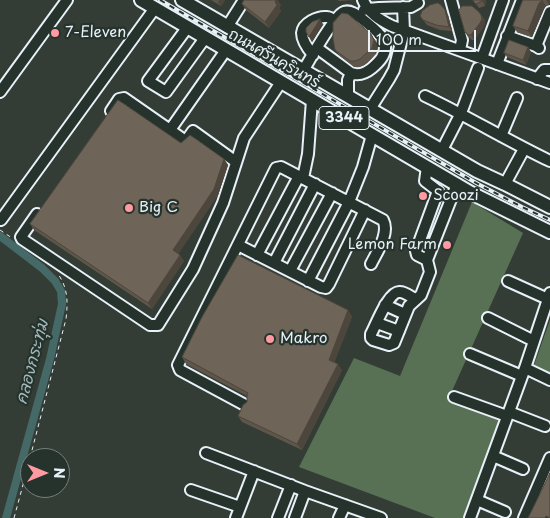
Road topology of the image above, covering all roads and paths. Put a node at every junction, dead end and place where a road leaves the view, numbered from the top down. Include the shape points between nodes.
1 (67, 0) edge
2 (141, 0) edge
3 (182, 0) edge
4 (244, 0) edge
5 (451, 0) edge
6 (503, 0) edge
7 (522, 0) edge
8 (418, 3) dead end
9 (365, 4) edge
10 (403, 7) junction
11 (154, 8) junction
12 (550, 12) edge
13 (356, 15) junction
14 (334, 21) junction
15 (390, 25) junction
16 (227, 27) junction
17 (187, 28) junction
18 (404, 31) junction
19 (381, 35) junction
20 (508, 36) junction
21 (205, 38) junction
22 (226, 50) junction
23 (460, 50) junction
24 (315, 52) junction
25 (482, 58) junction
26 (497, 64) junction
27 (478, 68) dead end
28 (303, 70) junction
29 (550, 70) edge
30 (351, 73) junction
31 (537, 78) junction
32 (281, 82) junction
33 (550, 83) edge
34 (0, 92) edge
35 (348, 96) junction
36 (425, 96) dead end
37 (517, 98) dead end
38 (312, 100) junction
39 (370, 109) junction
40 (461, 113) junction
41 (102, 123) edge
42 (170, 130) junction
43 (372, 135) junction
44 (501, 136) junction
45 (524, 148) junction
46 (442, 150) junction
47 (550, 161) edge
48 (236, 162) junction
49 (427, 167) junction
50 (301, 177) junction
51 (315, 184) junction
52 (457, 184) junction
53 (505, 184) junction
54 (438, 191) junction
55 (332, 192) junction
56 (451, 198) junction
57 (46, 202) edge
58 (349, 202) junction
59 (550, 207) edge
60 (365, 210) junction
61 (1, 225) edge
62 (550, 232) edge
63 (13, 239) dead end
64 (238, 245) junction
65 (257, 255) junction
66 (427, 260) junction
67 (274, 263) junction
68 (371, 264) dead end
69 (56, 271) dead end
70 (290, 271) junction
71 (308, 281) junction
72 (508, 281) dead end
73 (549, 296) edge
74 (415, 299) junction
75 (386, 305) junction
76 (406, 314) junction
77 (488, 318) dead end
78 (377, 323) junction
79 (399, 331) junction
80 (534, 341) junction
81 (470, 354) dead end
82 (523, 372) junction
83 (550, 380) edge
84 (454, 396) dead end
85 (245, 405) edge
86 (508, 414) junction
87 (545, 426) dead end
88 (33, 448) edge
89 (206, 452) dead end
90 (493, 456) junction
91 (550, 458) edge
92 (522, 469) dead end
93 (254, 471) junction
94 (291, 485) junction
95 (191, 490) dead end
96 (305, 491) junction
97 (20, 496) edge
98 (477, 500) junction
99 (344, 505) junction
100 (240, 507) junction
101 (504, 512) dead end
102 (14, 518) edge
103 (236, 518) edge
104 (278, 518) edge
105 (294, 518) edge
106 (339, 518) edge
107 (378, 518) edge
108 (470, 518) edge
109 (524, 518) edge

1 - 34 street
2 - 11 main road, ถนนศรีนครินทร์ / 3344
3 - 16 main road, ถนนศรีนครินทร์ / 3344
4 - 16 street
5 - 23 street via 462,36
6 - 25 street
7 - 20 street
8 - 10 street via 413,7
9 - 10 street
9 - 13 street
9 - 15 street via 375,16
10 - 18 street
11 - 17 main road, ถนนศรีนครินทร์ / 3344
11 - 61 street
12 - 20 street via 538,47
13 - 14 street via 344,12
13 - 19 street
14 - 24 street
14 - 24 street via 325,17 304,27 302,32 306,45
15 - 18 street
15 - 19 street
16 - 28 main road, ถนนศรีนครินทร์ / 3344
17 - 21 main road, ถนนศรีนครินทร์ / 3344
17 - 21 street via 148,81 166,92
18 - 23 street
18 - 39 street via 394,70
19 - 30 street via 385,43 381,59 367,72
20 - 26 street
21 - 22 main road, ถนนศรีนครินทร์ / 3344
22 - 32 main road, ถนนศรีนครินทร์ / 3344
22 - 42 street
23 - 25 street
24 - 28 street
24 - 30 street
25 - 26 street
26 - 31 street
27 - 40 street
28 - 35 main road, ถนนศรีนครินทร์ / 3344
29 - 31 street via 544,70
30 - 35 street
31 - 33 street
32 - 38 main road, ถนนศรีนครินทร์ / 3344
32 - 48 street via 244,138
35 - 39 main road, ถนนศรีนครินทร์ / 3344
36 - 40 street
37 - 44 street
38 - 43 main road, ถนนศรีนครินทร์ / 3344
38 - 50 street via 308,154
39 - 46 main road, ถนนศรีนครินทร์ / 3344
40 - 44 street
40 - 46 street
41 - 42 street via 119,99 125,98
42 - 48 street via 184,140 193,131
43 - 49 main road, ถนนศรีนครินทร์ / 3344
43 - 58 street
44 - 45 street
45 - 47 street
45 - 53 street
46 - 53 main road, ถนนศรีนครินทร์ / 3344
48 - 57 street via 223,203 194,269 156,325 150,325 21,238
49 - 52 main road, ถนนศรีนครินทร์ / 3344
49 - 54 street via 425,181
50 - 51 street
50 - 64 street via 281,167 276,168
50 - 65 street
51 - 55 street
51 - 67 street
52 - 56 street
52 - 62 main road, ถนนศรีนครินทร์ / 3344
53 - 59 main road, ถนนศรีนครินทร์ / 3344
54 - 56 street
54 - 66 street via 416,251
55 - 58 street
55 - 70 street
56 - 66 street
58 - 60 street
58 - 71 street
60 - 68 street via 384,220 386,228
60 - 71 street via 328,287
61 - 63 path
64 - 65 street
64 - 85 street via 178,367
65 - 67 street
66 - 74 street via 430,272 421,295
67 - 70 street
69 - 88 path via 64,282 68,305
70 - 71 street
72 - 73 street
73 - 80 street
74 - 75 street via 398,292
74 - 76 street
75 - 76 street
75 - 78 street
76 - 79 street
77 - 80 street
78 - 79 street
78 - 79 street via 371,334 373,340 392,345
80 - 82 street
81 - 82 street
82 - 83 street
82 - 86 street
84 - 86 street
86 - 87 street
86 - 90 street
89 - 93 street
90 - 92 street
90 - 98 street
91 - 109 street
93 - 94 street
93 - 100 street
94 - 96 street
94 - 104 street
95 - 100 street
96 - 99 street
96 - 105 street
97 - 102 path
98 - 101 street
98 - 108 street
99 - 106 street
99 - 107 street
100 - 103 street

